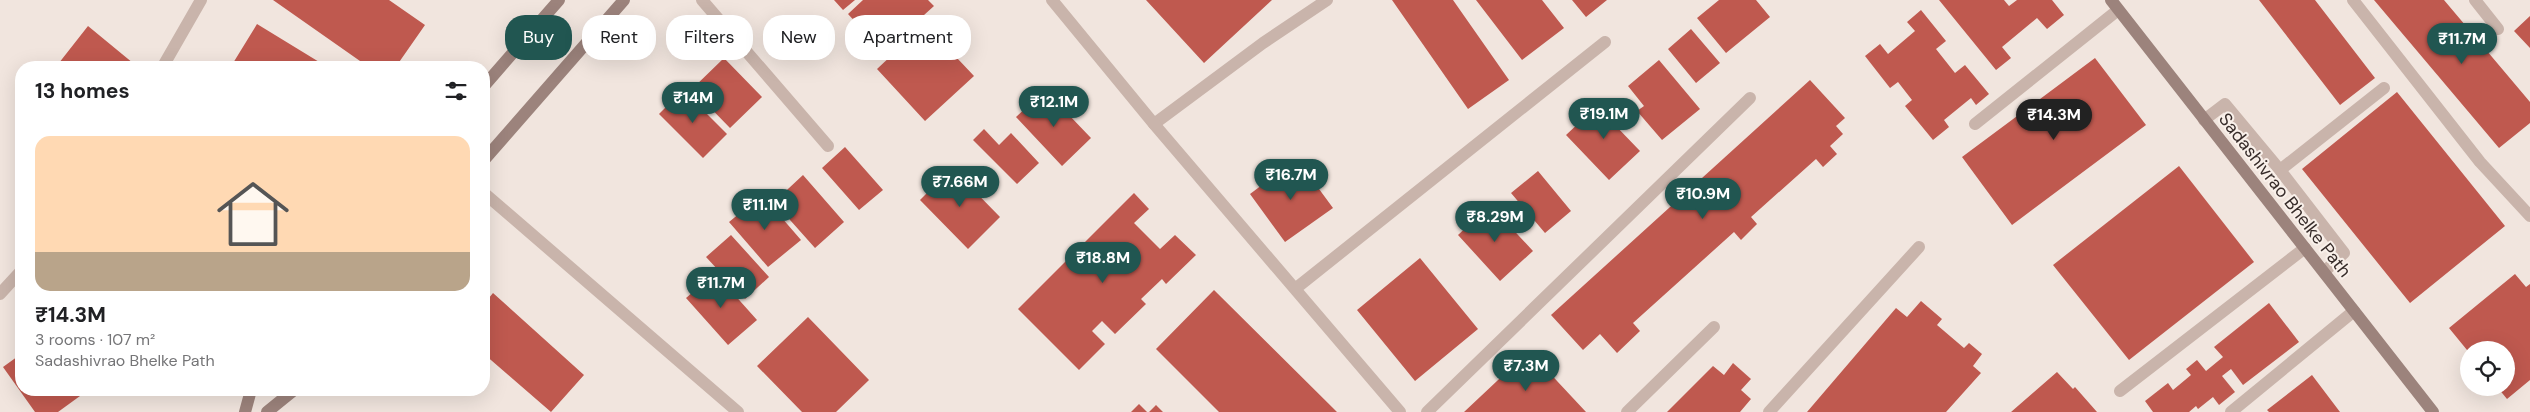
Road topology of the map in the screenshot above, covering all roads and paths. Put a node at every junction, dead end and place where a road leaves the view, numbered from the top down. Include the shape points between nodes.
1 (200, 0) edge
2 (559, 0) edge
3 (624, 0) edge
4 (702, 0) edge
5 (1052, 0) edge
6 (1327, 0) edge
7 (2353, 0) edge
8 (2475, 0) edge
9 (2114, 5) edge
10 (2498, 29) dead end
11 (1605, 42) dead end
12 (166, 61) edge
13 (490, 79) edge
14 (2384, 88) dead end
15 (1750, 98) dead end
16 (2204, 120) junction
17 (1154, 124) junction
18 (1975, 124) dead end
19 (828, 146) dead end
20 (490, 153) edge
21 (2280, 170) junction
22 (490, 198) edge
23 (2530, 216) edge
24 (1919, 248) dead end
25 (2305, 248) junction
26 (2324, 272) junction
27 (15, 278) edge
28 (1295, 289) junction
29 (0, 294) edge
30 (2354, 312) junction
31 (1714, 327) dead end
32 (2120, 391) dead end
33 (249, 396) edge
34 (287, 396) edge
35 (245, 412) edge
36 (268, 412) edge
37 (738, 412) edge
38 (1400, 412) edge
39 (1427, 412) edge
40 (1627, 412) edge
41 (1769, 412) edge
42 (2232, 412) edge
43 (2433, 412) edge

1 - 12 street
2 - 13 street
3 - 20 street
4 - 19 street
5 - 17 street
6 - 17 street
7 - 23 street via 2480,162
8 - 10 street
9 - 16 street, Sadashivrao Bhelke Path
9 - 18 street
11 - 28 street
14 - 21 street
15 - 39 street
16 - 21 street via 2225,104
16 - 25 street, Sadashivrao Bhelke Path
17 - 28 street
21 - 26 street via 2344,253
22 - 37 street
24 - 41 street
25 - 26 street, Sadashivrao Bhelke Path
25 - 32 street
26 - 30 street, Sadashivrao Bhelke Path
27 - 29 street
28 - 38 street
30 - 42 street
30 - 43 street, Sadashivrao Bhelke Path
31 - 40 street
33 - 35 street
34 - 36 street

